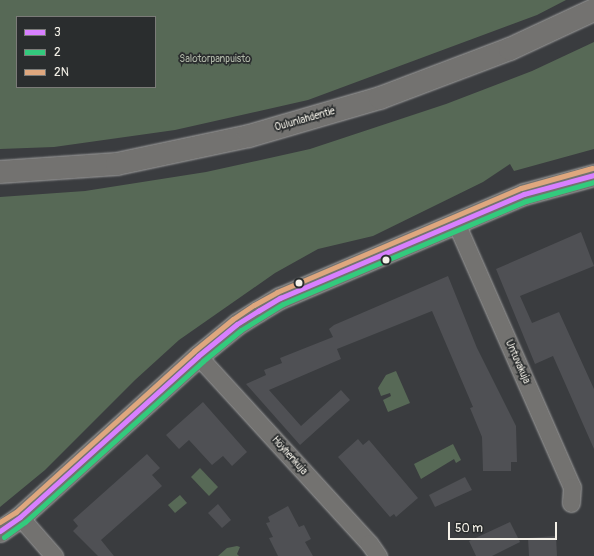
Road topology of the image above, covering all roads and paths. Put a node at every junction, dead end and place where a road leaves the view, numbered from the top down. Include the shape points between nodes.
1 (594, 10) edge
2 (0, 172) edge
3 (594, 175) edge
4 (456, 223) junction
5 (198, 356) junction
6 (571, 503) dead end
7 (20, 517) junction
8 (0, 531) edge
9 (54, 556) edge
10 (378, 556) edge

1 - 2 main road, Oulunlahdentie via 510,49 380,98 248,136 117,164
3 - 4 street via 524,194
4 - 5 street via 280,298 237,324
4 - 6 street, Untuvakuja via 572,487
5 - 7 street
5 - 10 street, Höyhenkuja via 369,543
7 - 8 street
7 - 9 street

